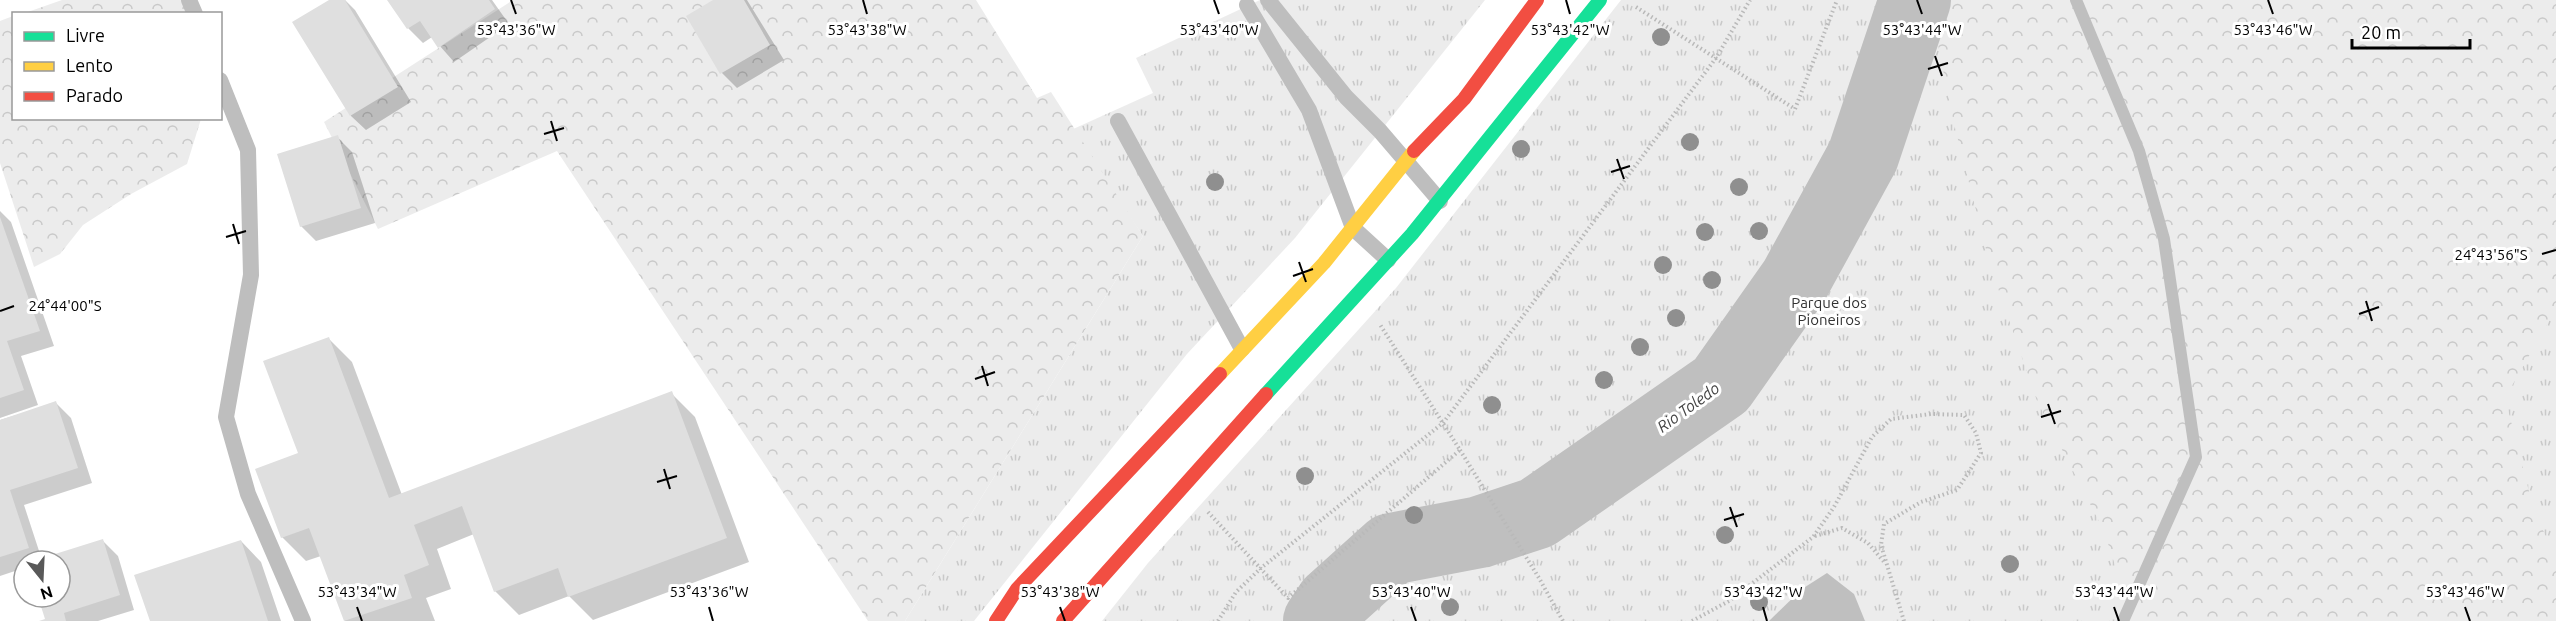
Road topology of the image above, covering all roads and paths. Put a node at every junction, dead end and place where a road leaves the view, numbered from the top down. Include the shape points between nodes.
1 (1268, 0) edge
2 (1537, 0) edge
3 (1600, 0) edge
4 (1750, 0) edge
5 (1837, 0) edge
6 (1247, 5) dead end
7 (1635, 6) dead end
8 (1716, 58) junction
9 (222, 85) edge
10 (1118, 121) dead end
11 (1405, 160) junction
12 (1440, 201) junction
13 (1353, 228) junction
14 (1388, 260) junction
15 (1359, 292) junction
16 (1242, 349) junction
17 (1443, 423) junction
18 (1460, 450) junction
19 (1183, 485) junction
20 (1813, 537) junction
21 (1886, 564) junction
22 (1261, 568) junction
23 (303, 621) edge
24 (996, 621) edge
25 (1064, 621) edge
26 (1218, 621) edge
27 (1563, 621) edge
28 (1692, 621) edge
29 (1904, 621) edge

1 - 11 lane via 1346,97
2 - 11 street via 1464,99
3 - 12 street
4 - 8 path
5 - 8 path via 1795,109
6 - 13 lane via 1309,110
7 - 8 path
8 - 17 path
9 - 23 lane via 248,150 251,274 226,417 248,494
10 - 16 lane
11 - 12 lane
11 - 13 street
12 - 14 street
13 - 14 lane
13 - 16 street
14 - 15 street
15 - 17 path
15 - 19 street
16 - 24 street via 1017,590
17 - 18 path
17 - 22 path
18 - 22 path via 1288,597
18 - 27 path
19 - 22 path
19 - 25 street
20 - 21 path via 1842,528 1868,543
20 - 21 path via 1872,437 1891,419 1964,415 1976,433 1982,453 1957,490 1921,502 1884,524 1881,545
20 - 28 path via 1729,601
21 - 29 path
22 - 26 path via 1236,592

